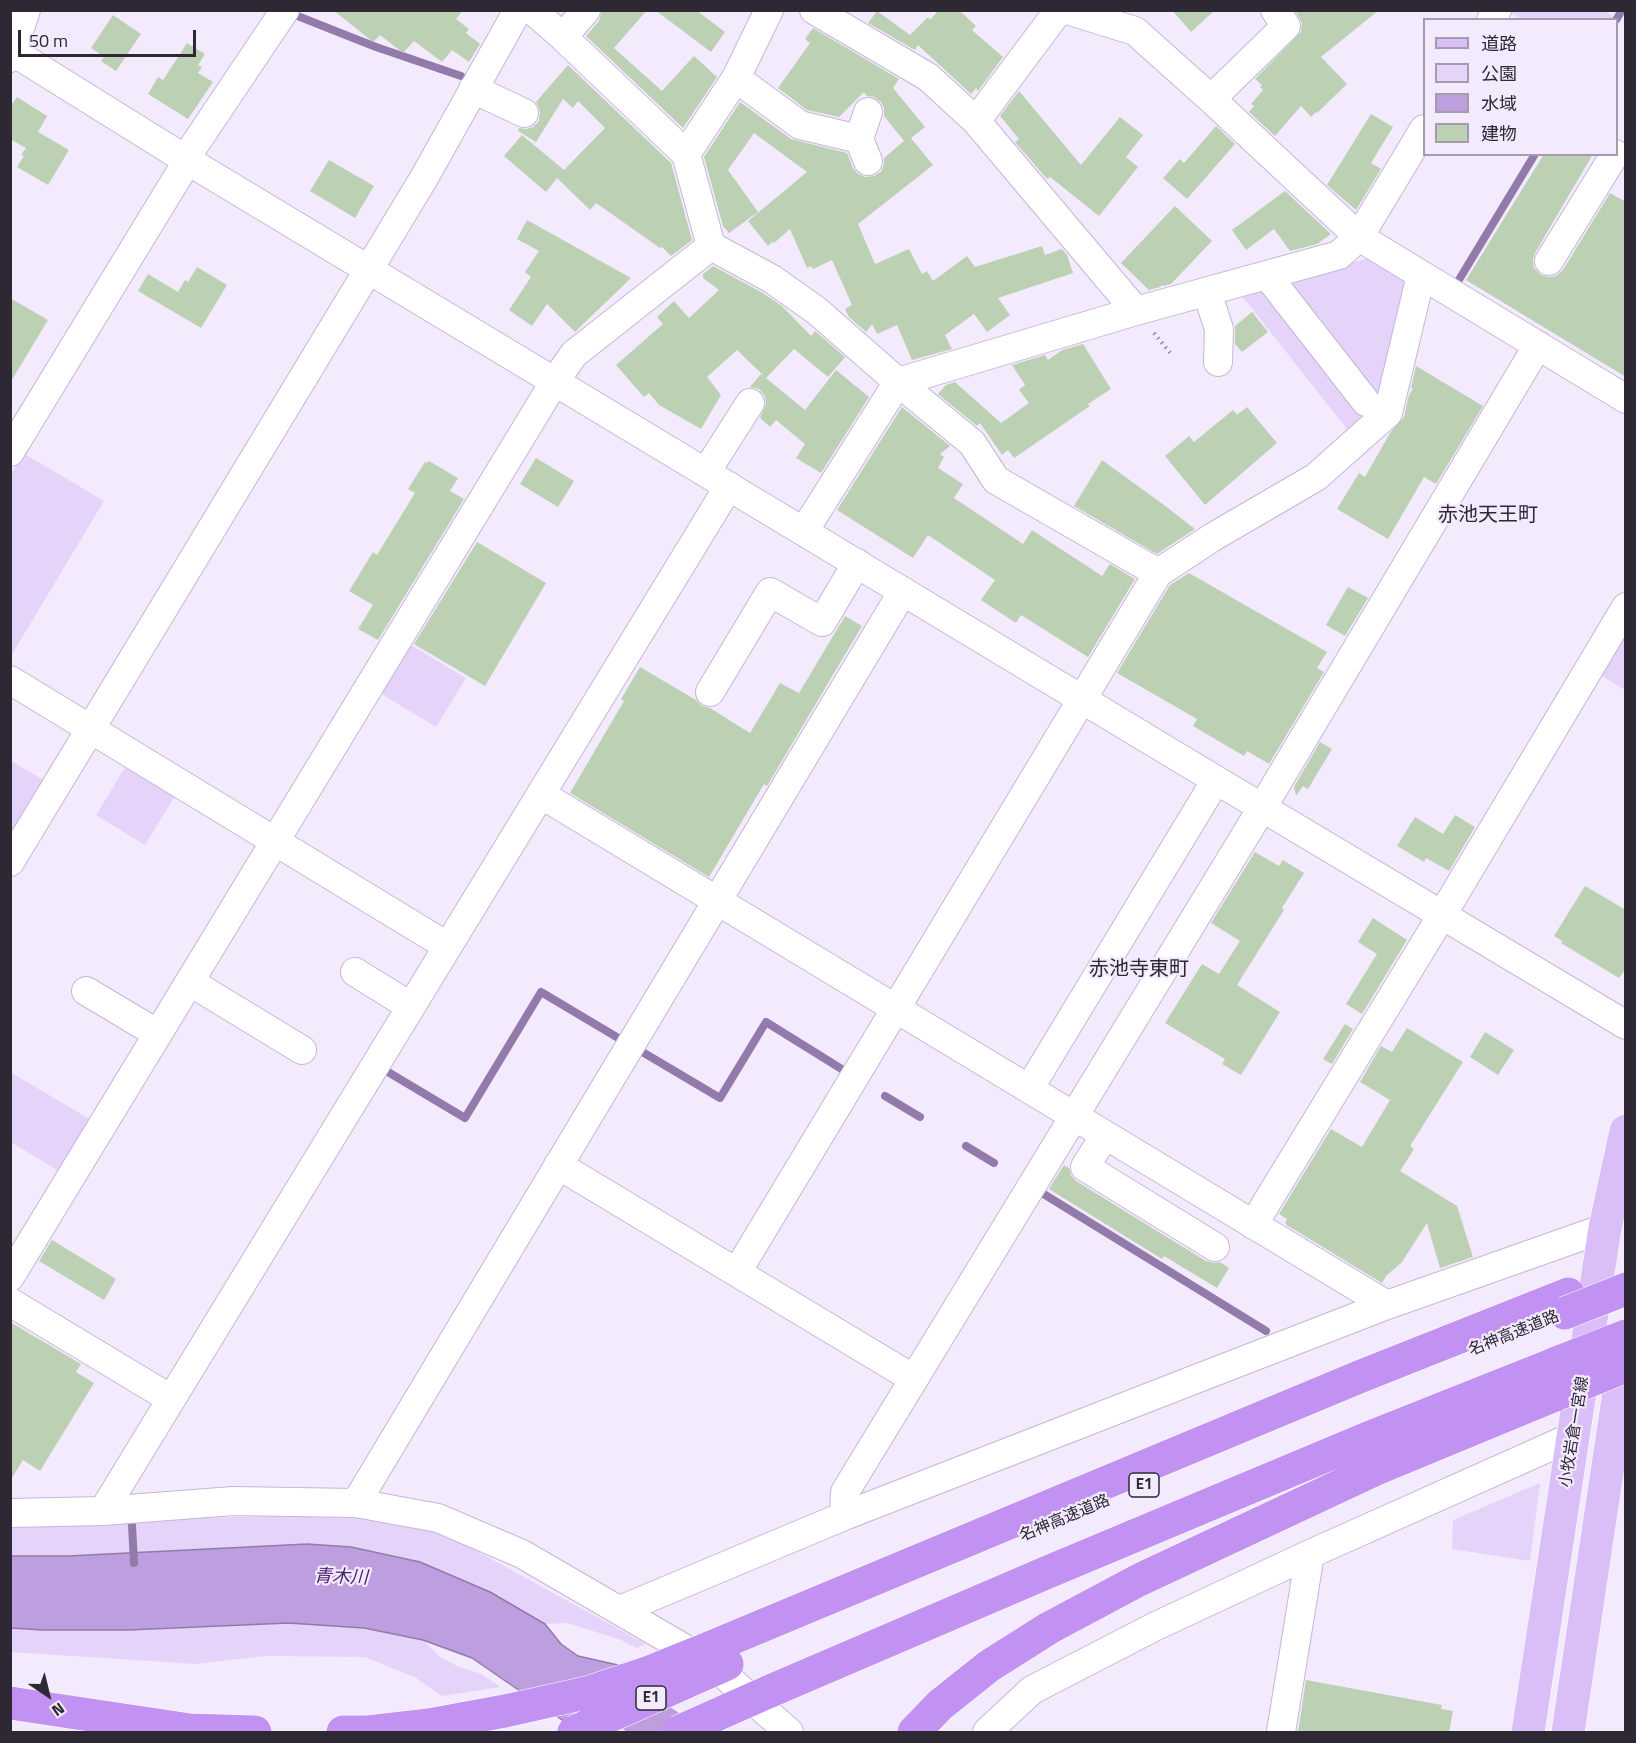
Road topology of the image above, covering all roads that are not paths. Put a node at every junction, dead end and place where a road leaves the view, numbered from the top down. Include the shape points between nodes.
1 (26, 10) edge
2 (285, 10) edge
3 (518, 10) edge
4 (532, 10) edge
5 (586, 10) edge
6 (769, 10) edge
7 (814, 10) edge
8 (1059, 10) edge
9 (1067, 10) edge
10 (1275, 10) edge
11 (562, 37) junction
12 (12, 54) edge
13 (736, 78) junction
14 (473, 89) junction
15 (1211, 99) junction
16 (868, 112) dead end
17 (524, 113) dead end
18 (976, 121) junction
19 (1423, 132) edge
20 (686, 154) junction
21 (1616, 156) edge
22 (187, 160) junction
23 (1359, 237) junction
24 (711, 246) junction
25 (1549, 261) dead end
26 (369, 269) junction
27 (1267, 275) junction
28 (1421, 275) junction
29 (1207, 292) junction
30 (1136, 311) junction
31 (1538, 345) junction
32 (1218, 362) dead end
33 (555, 381) junction
34 (898, 382) junction
35 (1626, 399) edge
36 (1366, 402) dead end
37 (750, 403) dead end
38 (10, 452) edge
39 (718, 479) junction
40 (804, 531) junction
41 (857, 563) junction
42 (1158, 573) junction
43 (903, 591) junction
44 (1626, 607) edge
45 (10, 680) edge
46 (710, 692) dead end
47 (1081, 699) junction
48 (91, 729) junction
49 (1216, 780) junction
50 (542, 795) junction
51 (1262, 808) junction
52 (275, 841) junction
53 (10, 862) edge
54 (717, 901) junction
55 (1442, 915) junction
56 (447, 946) junction
57 (355, 972) dead end
58 (190, 981) junction
59 (86, 991) dead end
60 (410, 1006) junction
61 (895, 1008) junction
62 (1626, 1025) edge
63 (158, 1034) junction
64 (302, 1050) dead end
65 (1029, 1089) junction
66 (1074, 1116) junction
67 (1626, 1131) edge
68 (1105, 1135) junction
69 (558, 1165) junction
70 (1253, 1225) junction
71 (1605, 1228) junction
72 (1215, 1247) dead end
73 (1626, 1271) edge
74 (737, 1272) junction
75 (10, 1277) edge
76 (1626, 1289) edge
77 (10, 1302) edge
78 (1566, 1304) junction
79 (1387, 1305) junction
80 (1626, 1336) edge
81 (1626, 1346) edge
82 (1626, 1366) edge
83 (914, 1379) junction
84 (1554, 1380) junction
85 (171, 1399) junction
86 (1621, 1416) edge
87 (1574, 1436) junction
88 (356, 1503) junction
89 (103, 1511) junction
90 (10, 1513) edge
91 (844, 1516) junction
92 (1310, 1554) junction
93 (620, 1610) junction
94 (718, 1656) junction
95 (10, 1703) edge
96 (255, 1732) edge
97 (343, 1732) edge
98 (574, 1732) edge
99 (678, 1732) edge
100 (789, 1732) edge
101 (914, 1732) edge
102 (987, 1732) edge
103 (1281, 1732) edge
104 (1528, 1732) edge
105 (1568, 1732) edge

1 - 12 street
2 - 22 street
3 - 14 street
4 - 11 street
5 - 11 street
6 - 13 street
7 - 18 street via 928,77
8 - 18 street
9 - 15 street via 1135,31
10 - 15 street via 1286,26
11 - 20 street
12 - 22 street
13 - 16 street via 800,125 863,150
13 - 20 street
14 - 17 street
14 - 26 street
15 - 23 street
18 - 30 street
19 - 23 street
20 - 24 street
21 - 25 street
22 - 26 street
22 - 38 street
23 - 27 street via 1339,255
23 - 28 street
24 - 33 street via 574,354
24 - 34 street via 772,279 818,311
26 - 33 street
26 - 48 street
27 - 29 street
27 - 36 street
28 - 31 street
28 - 42 street via 1388,413 1316,477
29 - 30 street
29 - 32 street via 1219,329
30 - 34 street
31 - 35 street
31 - 51 street
33 - 39 street
33 - 52 street
34 - 40 street
34 - 42 street via 972,443 996,480
37 - 39 street
39 - 40 street
39 - 50 street
40 - 41 street
41 - 43 street
41 - 46 street via 822,622 770,592
42 - 47 street
43 - 47 street
43 - 54 street
44 - 55 street
45 - 48 street
47 - 49 street
47 - 61 street
48 - 52 street
48 - 53 street
49 - 51 street
49 - 65 street
50 - 54 street
50 - 56 street
51 - 55 street
51 - 66 street
52 - 56 street
52 - 58 street
54 - 61 street
54 - 69 street
55 - 62 street
55 - 70 street
56 - 60 street
57 - 60 street
58 - 63 street
58 - 64 street
59 - 63 street
60 - 85 street
61 - 65 street
61 - 74 street
63 - 75 street
65 - 66 street
66 - 68 street
66 - 83 street
67 - 71 main road, 小牧岩倉一宮線
68 - 70 street
68 - 72 street via 1085,1167
69 - 74 street
69 - 88 street
70 - 79 street
71 - 79 street
71 - 87 main road, 小牧岩倉一宮線
73 - 78 highway
74 - 83 street
76 - 78 highway, 名神高速道路, bridge
77 - 85 street
78 - 94 highway via 1359,1377
79 - 91 street
80 - 84 highway, bridge
81 - 86 main road
82 - 84 highway, bridge
83 - 91 street via 845,1492
84 - 99 highway, bridge via 1346,1447
84 - 101 highway via 1139,1580 1049,1628 989,1666 940,1705
85 - 89 street
86 - 105 main road
87 - 92 street
87 - 104 main road, 小牧岩倉一宮線
88 - 89 street via 233,1501
88 - 93 street via 438,1518 522,1554
89 - 90 street
91 - 93 street
92 - 102 street via 1032,1690
92 - 103 street
93 - 100 street via 713,1665
94 - 97 highway, bridge via 505,1711 429,1725
94 - 98 highway, E1, bridge
95 - 96 highway via 190,1730

